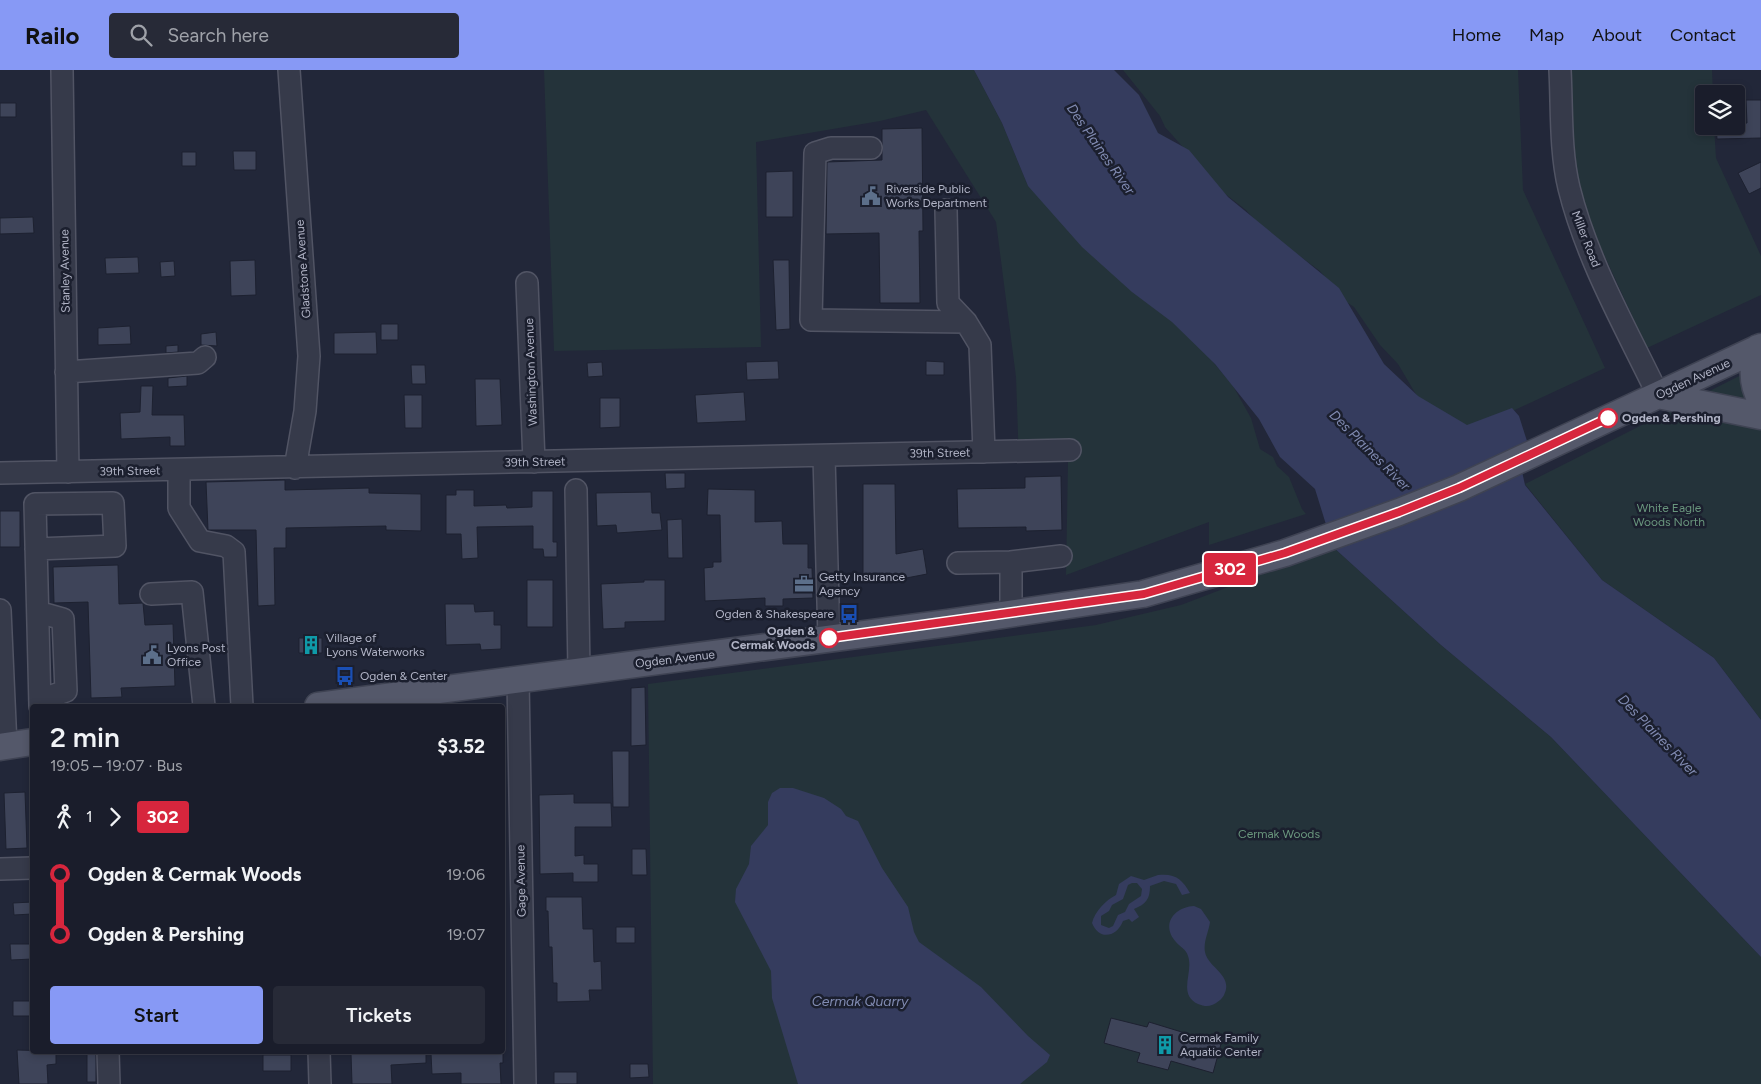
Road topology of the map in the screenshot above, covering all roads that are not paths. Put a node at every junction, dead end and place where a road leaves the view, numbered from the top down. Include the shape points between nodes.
1 (62, 70) edge
2 (290, 70) edge
3 (1560, 70) edge
4 (871, 148) dead end
5 (946, 210) dead end
6 (527, 283) dead end
7 (971, 330) junction
8 (1760, 348) edge
9 (206, 357) dead end
10 (66, 372) junction
11 (1658, 395) junction
12 (1761, 400) edge
13 (1761, 416) edge
14 (1070, 450) dead end
15 (984, 452) junction
16 (824, 456) junction
17 (534, 462) junction
18 (295, 468) junction
19 (179, 470) junction
20 (68, 472) junction
21 (0, 473) edge
22 (32, 473) junction
23 (576, 490) dead end
24 (35, 504) junction
25 (36, 549) junction
26 (1061, 556) dead end
27 (1011, 562) junction
28 (958, 563) dead end
29 (151, 594) dead end
30 (0, 610) edge
31 (1011, 614) junction
32 (829, 638) junction
33 (579, 671) junction
34 (518, 679) junction
35 (384, 702) edge
36 (40, 703) edge
37 (204, 704) edge
38 (242, 704) edge
39 (351, 704) edge
40 (30, 742) edge
41 (3, 746) edge
42 (512, 855) edge
43 (0, 868) edge
44 (30, 868) edge
45 (108, 1054) edge
46 (319, 1054) edge
47 (109, 1084) edge
48 (320, 1084) edge
49 (525, 1084) edge

1 - 10 street, Stanley Avenue
2 - 18 street, Gladstone Avenue via 308,356 305,411
3 - 11 street, Miller Road via 1568,186 1594,262
4 - 7 street via 831,148 814,153 810,320
5 - 7 street via 948,303
6 - 17 street, Washington Avenue
7 - 15 street via 980,345
8 - 11 main road, Ogden Avenue
8 - 12 main road via 1752,370
9 - 10 street via 198,363
10 - 20 street, Stanley Avenue
11 - 13 main road
11 - 31 main road, Ogden Avenue via 1459,488 1285,553 1144,594
14 - 15 street, 39th Street
15 - 16 street, 39th Street
16 - 17 street, 39th Street
16 - 32 street
17 - 18 street, 39th Street
18 - 19 street, 39th Street
19 - 20 street, 39th Street
19 - 38 street via 180,508 200,542 226,546 234,552
20 - 22 street, 39th Street
21 - 22 street, 39th Street
22 - 24 street
23 - 33 street
24 - 25 street
24 - 25 street via 113,504 115,546
25 - 36 street via 38,612 63,618 66,692
26 - 27 street
27 - 28 street
27 - 31 street
29 - 37 street via 192,592
30 - 41 street
31 - 32 main road, Ogden Avenue
32 - 33 main road, Ogden Avenue
33 - 34 main road, Ogden Avenue
34 - 35 main road, Ogden Avenue
34 - 42 street, Gage Avenue
35 - 39 main road, Ogden Avenue
40 - 41 main road
42 - 49 street, Gage Avenue
43 - 44 street
45 - 47 street
46 - 48 street

